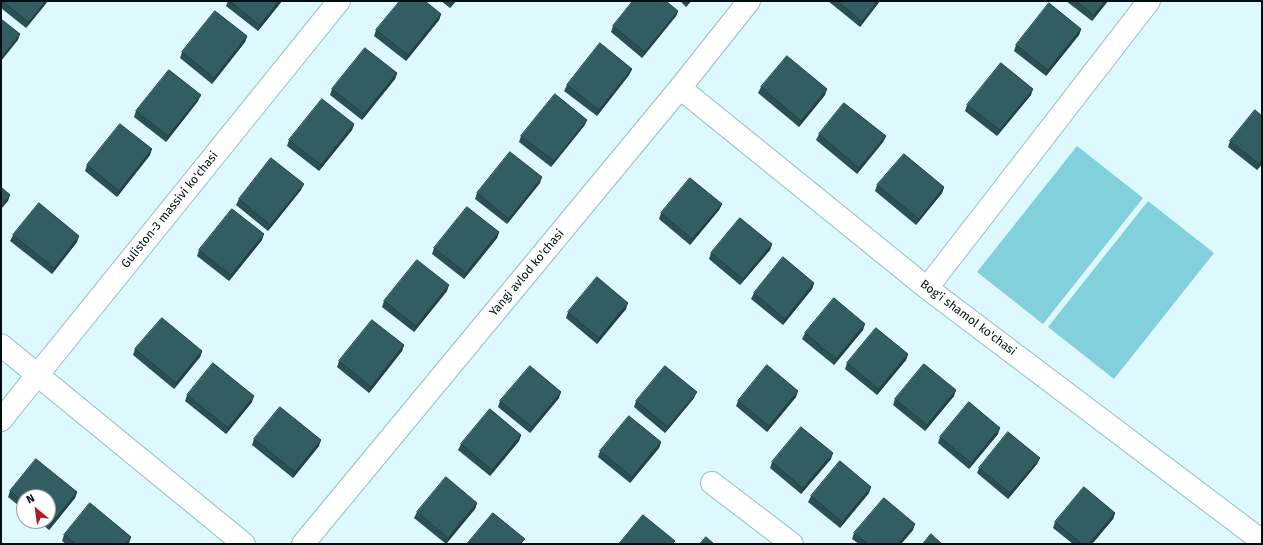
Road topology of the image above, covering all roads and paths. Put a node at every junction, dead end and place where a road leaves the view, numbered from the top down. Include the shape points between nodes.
1 (339, 1) edge
2 (749, 1) edge
3 (1149, 1) edge
4 (680, 88) junction
5 (927, 288) junction
6 (1, 345) edge
7 (37, 375) junction
8 (1, 420) edge
9 (712, 484) dead end
10 (1262, 541) edge
11 (244, 544) edge
12 (303, 544) edge
13 (792, 544) edge

1 - 7 street, Guliston-3 massivi ko'chasi
2 - 4 street, Yangi avlod ko'chasi
3 - 5 street
4 - 5 street, Bog'i shamol ko'chasi
4 - 12 street, Yangi avlod ko'chasi
5 - 10 street, Bog'i shamol ko'chasi
6 - 7 street
7 - 8 street, Guliston-3 massivi ko'chasi
7 - 11 street
9 - 13 street

